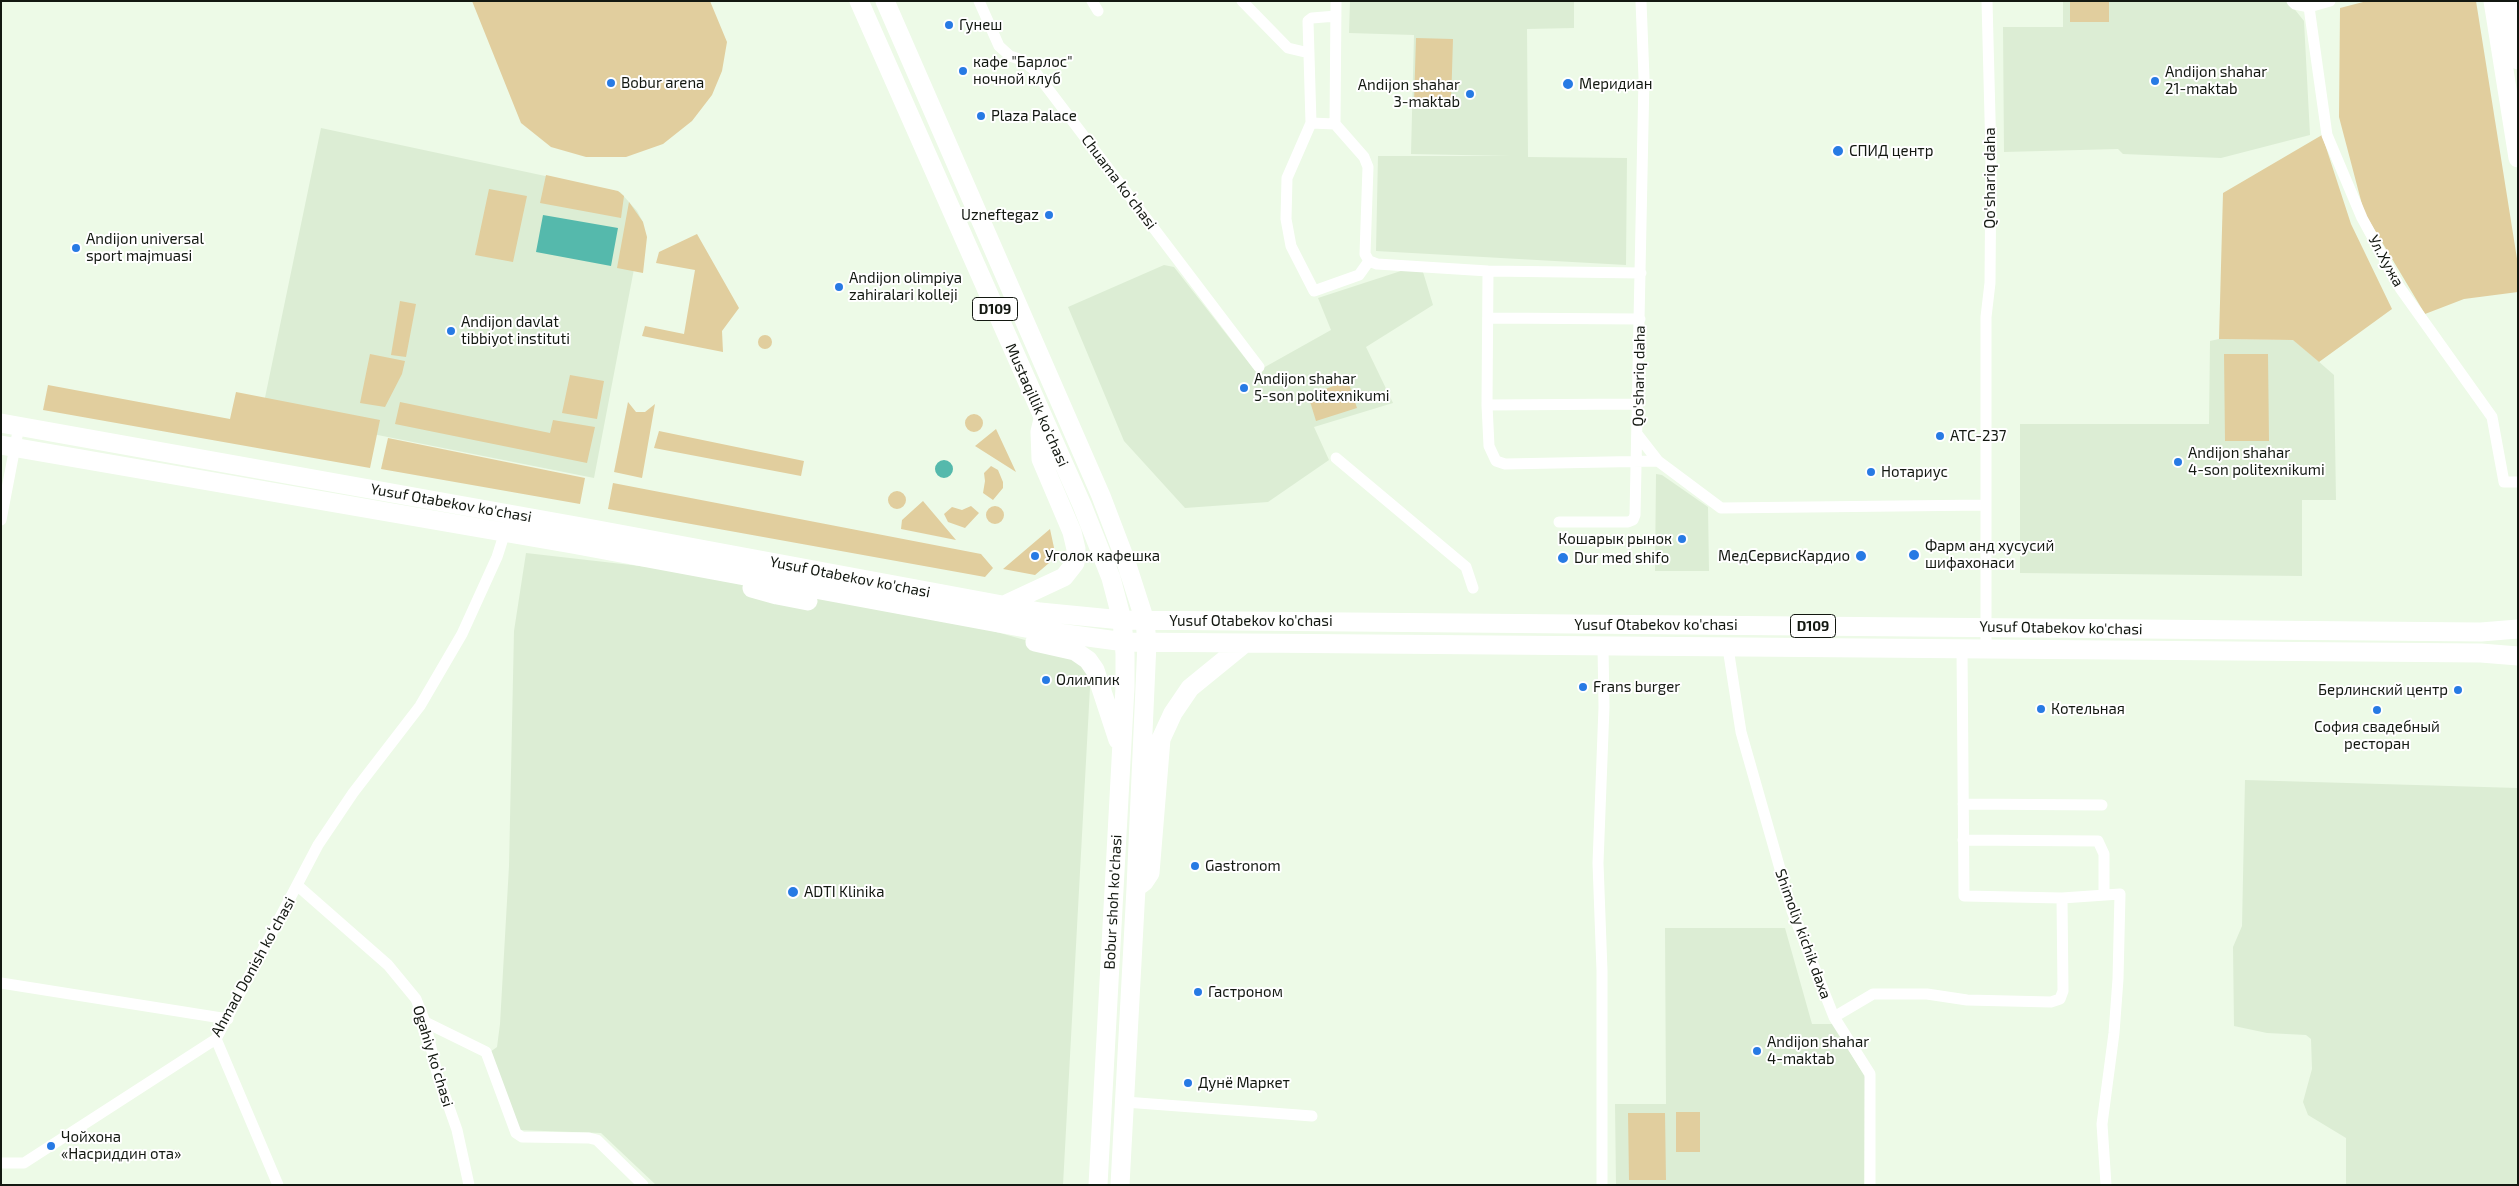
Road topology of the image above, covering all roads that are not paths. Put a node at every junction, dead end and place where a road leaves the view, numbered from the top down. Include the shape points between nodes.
1 (859, 1) edge
2 (885, 1) edge
3 (979, 1) edge
4 (1242, 1) edge
5 (1336, 1) edge
6 (1641, 1) edge
7 (1987, 1) edge
8 (2292, 1) edge
9 (2330, 1) edge
10 (2492, 1) edge
11 (2507, 1) edge
12 (2309, 4) edge
13 (1336, 16) junction
14 (1309, 54) junction
15 (2518, 60) edge
16 (2515, 117) edge
17 (1311, 123) junction
18 (1335, 124) junction
19 (2518, 158) edge
20 (1369, 261) junction
21 (1488, 271) junction
22 (1641, 273) junction
23 (1489, 318) junction
24 (1640, 319) junction
25 (1259, 367) dead end
26 (1638, 404) junction
27 (1488, 405) junction
28 (1043, 419) junction
29 (10, 425) edge
30 (1637, 434) junction
31 (8, 446) edge
32 (1336, 458) dead end
33 (1658, 461) junction
34 (1635, 463) junction
35 (2518, 482) edge
36 (1985, 505) junction
37 (1, 520) edge
38 (1559, 522) dead end
39 (505, 532) junction
40 (736, 574) junction
41 (1473, 588) dead end
42 (1004, 605) junction
43 (1122, 620) junction
44 (1145, 621) junction
45 (1985, 627) junction
46 (2518, 629) edge
47 (1125, 642) junction
48 (1146, 643) junction
49 (1244, 644) junction
50 (1603, 647) junction
51 (1728, 648) junction
52 (1962, 649) junction
53 (1986, 650) junction
54 (2518, 656) edge
55 (1121, 749) junction
56 (1962, 804) junction
57 (2102, 805) dead end
58 (1963, 840) junction
59 (298, 886) junction
60 (1136, 888) junction
61 (2104, 895) junction
62 (2062, 898) junction
63 (1, 982) edge
64 (1834, 1017) junction
65 (228, 1019) junction
66 (425, 1022) junction
67 (216, 1040) junction
68 (1125, 1102) junction
69 (1312, 1116) dead end
70 (1, 1163) edge
71 (278, 1185) edge
72 (469, 1185) edge
73 (643, 1185) edge
74 (1098, 1185) edge
75 (1120, 1185) edge
76 (1602, 1185) edge
77 (1870, 1185) edge
78 (2106, 1185) edge

1 - 28 main road, Mustaqillik ko'chasi / D109
2 - 44 main road, Mustaqillik ko'chasi / D109 via 1101,496
3 - 25 street, Chuama koʻchasi via 999,46 1032,70
4 - 14 street via 1288,48
5 - 13 street
6 - 22 street, Qo'shariq daha via 1644,78
7 - 36 street, Qo'shariq daha via 1991,156
8 - 12 street
9 - 12 street
10 - 16 main road
11 - 15 main road
12 - 35 street, Ул.Хужа via 2327,135 2362,218 2400,288 2492,418 2504,482
13 - 14 street via 1312,18 1308,22
13 - 18 street
14 - 17 street
16 - 19 main road
17 - 18 street
17 - 20 street via 1287,178 1286,219 1291,246 1314,292 1359,275
18 - 20 street via 1364,157 1368,167 1365,254
20 - 21 street
21 - 22 street
21 - 23 street
22 - 24 street, Qo'shariq daha
23 - 24 street
23 - 27 street
24 - 26 street, Qo'shariq daha
26 - 27 street
26 - 30 street, Qo'shariq daha
27 - 34 street via 1489,446 1496,461 1506,464
28 - 42 main road via 1040,459 1072,532 1075,563 1064,577
28 - 43 main road, Mustaqillik ko'chasi / D109 via 1112,578
29 - 31 street
29 - 42 main road, Yusuf Otabekov ko'chasi
30 - 33 street, Qo'shariq daha
30 - 34 street
31 - 37 street
31 - 39 main road, Yusuf Otabekov ko'chasi
32 - 41 street via 1466,567
33 - 34 street
33 - 36 street, Qo'shariq daha via 1721,508
34 - 38 street via 1636,515 1633,520
36 - 45 street, Qo'shariq daha
39 - 40 main road, Yusuf Otabekov ko'chasi
39 - 59 street, Ahmad Donish koʻchasi via 462,634 420,706 353,793 318,845
40 - 47 main road, Yusuf Otabekov ko'chasi via 1036,630
40 - 55 main road via 749,586 777,595 1075,651 1095,670
42 - 43 main road, Yusuf Otabekov ko'chasi
43 - 44 main road, Yusuf Otabekov ko'chasi
43 - 47 main road, Bobur shoh ko'chasi / D109
44 - 45 main road, Yusuf Otabekov ko'chasi / D109
44 - 48 main road, Bobur shoh ko'chasi
45 - 46 main road, Yusuf Otabekov ko'chasi / D109 via 2481,632
45 - 53 street, Qo'shariq daha
47 - 48 main road, Yusuf Otabekov ko'chasi / D109
47 - 55 main road, Bobur shoh ko'chasi
48 - 49 main road, Yusuf Otabekov ko'chasi / D109
48 - 60 main road, Bobur shoh ko'chasi
49 - 50 main road, Yusuf Otabekov ko'chasi / D109
49 - 60 main road via 1190,688 1165,730 1158,757 1150,873
50 - 51 main road, Yusuf Otabekov ko'chasi / D109
50 - 76 street via 1598,863 1604,1078
51 - 52 main road, Yusuf Otabekov ko'chasi / D109
51 - 64 street, Shimoliy kichik daxa via 1741,732 1792,911
52 - 53 main road, Yusuf Otabekov ko'chasi / D109
52 - 56 street
53 - 54 main road, Yusuf Otabekov ko'chasi / D109
55 - 74 main road, Bobur shoh ko'chasi
56 - 57 street
56 - 58 street
58 - 61 street via 2098,841 2104,854
58 - 62 street via 1964,896
59 - 65 street, Ahmad Donish koʻchasi
59 - 66 street, Ogahiy koʻchasi via 388,965 416,999
60 - 68 main road, Bobur shoh ko'chasi
61 - 62 street
61 - 78 street via 2120,894 2116,1015 2102,1124
62 - 64 street via 2063,991 2060,999 2051,1002 1967,1000 1927,994 1873,994
63 - 65 street
64 - 77 street, Shimoliy kichik daxa via 1870,1074
65 - 67 street, Ahmad Donish koʻchasi
66 - 72 street, Ogahiy koʻchasi via 437,1073 457,1130
66 - 73 street via 486,1052 516,1133 522,1137 597,1140
67 - 70 street, Ahmad Donish koʻchasi via 24,1163
67 - 71 street
68 - 69 street
68 - 75 main road, Bobur shoh ko'chasi

